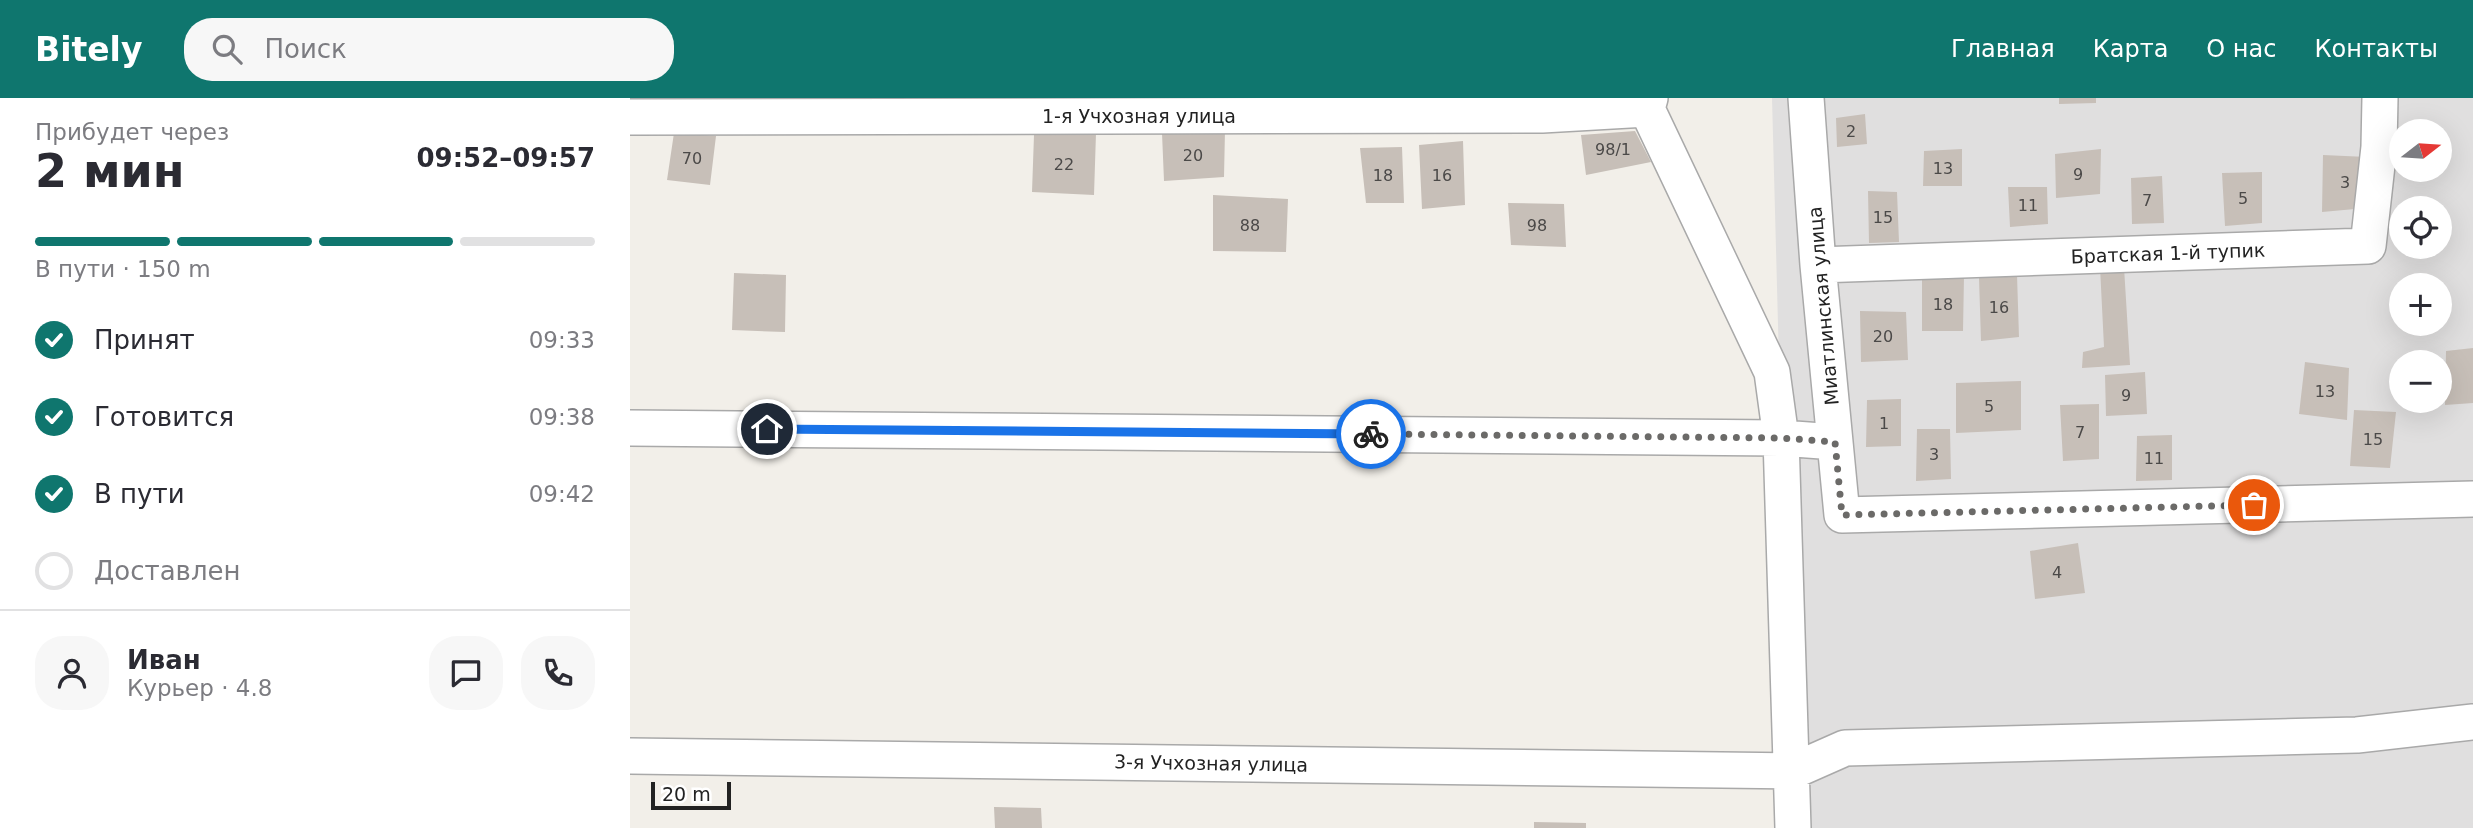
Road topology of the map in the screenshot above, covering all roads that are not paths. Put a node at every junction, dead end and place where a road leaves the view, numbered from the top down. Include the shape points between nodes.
1 (1807, 98) edge
2 (2380, 98) edge
3 (1649, 104) edge
4 (630, 117) edge
5 (1818, 265) junction
6 (630, 428) edge
7 (1781, 438) junction
8 (1835, 442) junction
9 (2473, 499) edge
10 (2473, 722) edge
11 (630, 756) edge
12 (1793, 771) junction
13 (1793, 828) edge

1 - 5 street, Миатлинская улица
2 - 5 street, Братская 1-й тупик via 2368,246
3 - 4 street, 1-я Учхозная улица via 1542,115
3 - 7 street via 1772,372
5 - 8 street, Миатлинская улица
6 - 7 street
7 - 8 street
7 - 12 street
8 - 9 street, Миатлинская улица via 1842,515
10 - 12 street via 2357,736 1845,748
11 - 12 street, 3-я Учхозная улица
12 - 13 street

